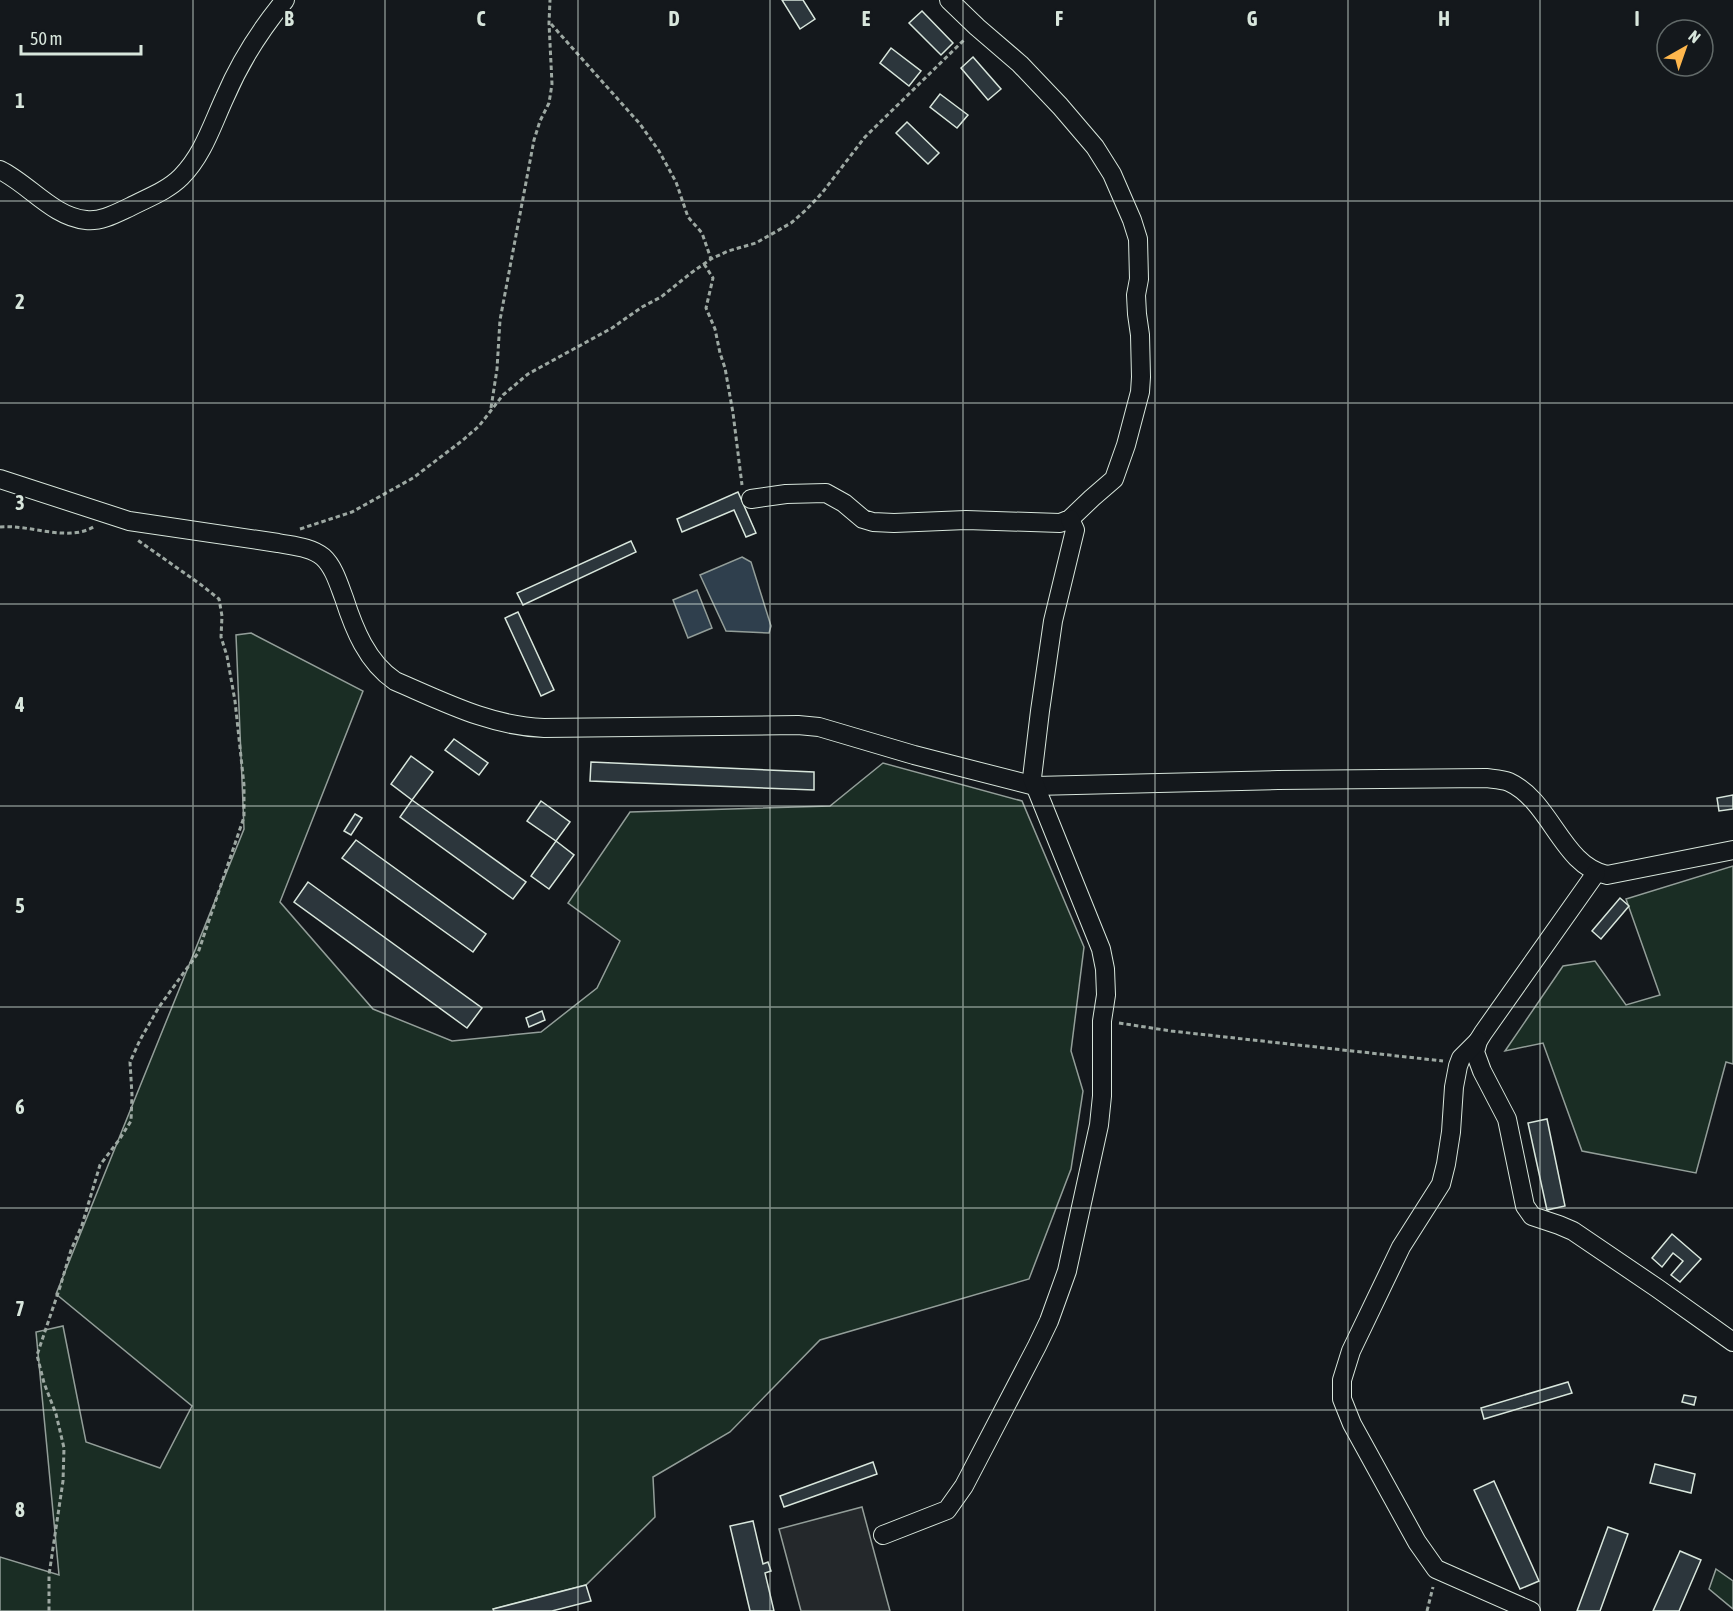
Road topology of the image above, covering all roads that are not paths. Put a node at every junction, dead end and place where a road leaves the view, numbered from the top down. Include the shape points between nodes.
1 (285, 0) edge
2 (949, 0) edge
3 (0, 170) edge
4 (0, 479) edge
5 (751, 499) road end
6 (1070, 519) junction
7 (1035, 786) junction
8 (1733, 850) edge
9 (1596, 873) junction
10 (1478, 1041) junction
11 (1733, 1342) edge
12 (883, 1535) dead end
13 (1531, 1611) edge

1 - 3 street via 265,24 238,69 194,164 172,185 113,215 87,220 65,213
2 - 6 street via 1020,64 1095,147 1112,174 1138,239 1140,392 1114,479
4 - 7 street via 129,521 314,552 329,564 338,580 366,652 382,673 494,722 534,728 819,727
5 - 6 street via 826,493 863,519 885,523 1060,523
6 - 7 street via 1075,530 1053,621 1035,749
7 - 9 street via 1496,779 1528,794 1578,858
7 - 12 street via 1106,969 1099,1125 1067,1271 1038,1346 964,1486 947,1510
8 - 9 street via 1607,875
9 - 10 street
10 - 11 street via 1475,1052 1507,1119 1525,1206 1533,1216 1573,1232
10 - 13 street via 1461,1058 1441,1184 1401,1247 1351,1351 1342,1380 1342,1399 1417,1542 1436,1569

